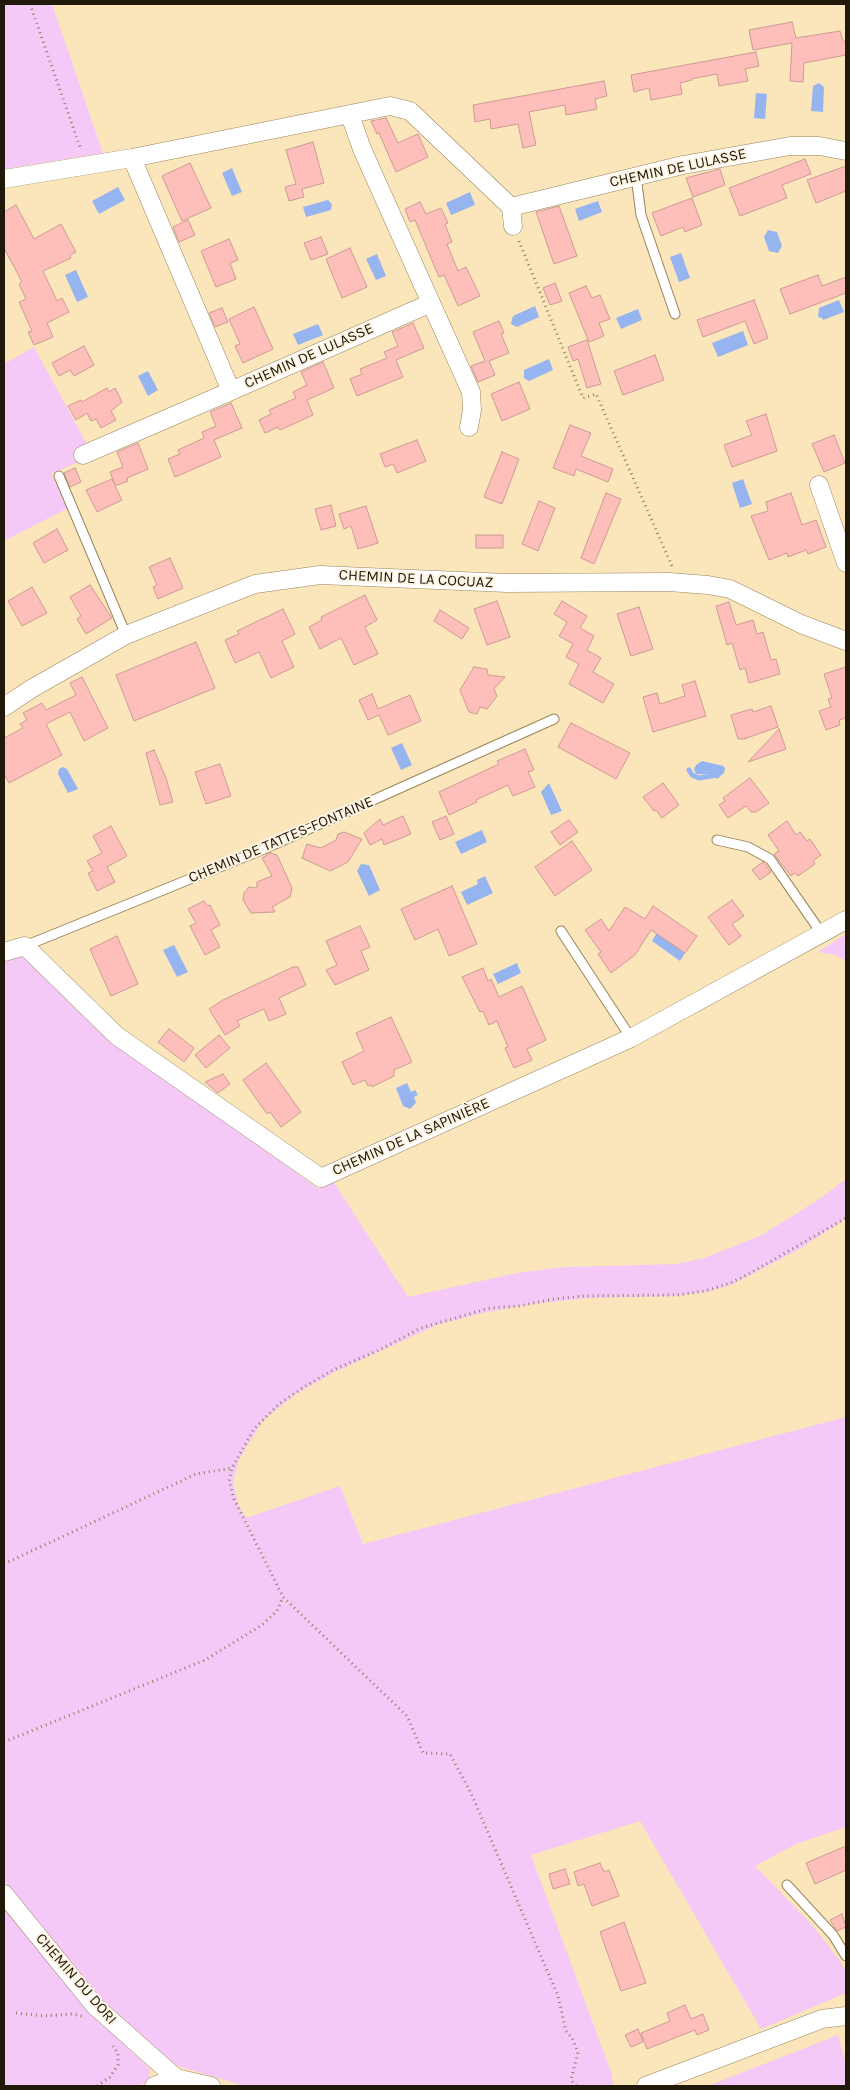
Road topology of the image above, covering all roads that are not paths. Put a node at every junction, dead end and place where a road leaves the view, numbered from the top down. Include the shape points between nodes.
1 (350, 115) junction
2 (846, 152) edge
3 (132, 158) junction
4 (636, 176) junction
5 (4, 179) edge
6 (511, 207) junction
7 (513, 226) road end
8 (432, 303) junction
9 (675, 314) dead end
10 (231, 391) junction
11 (469, 427) dead end
12 (83, 455) dead end
13 (59, 476) dead end
14 (819, 485) dead end
15 (846, 562) edge
16 (126, 635) junction
17 (846, 641) edge
18 (4, 707) edge
19 (554, 719) dead end
20 (717, 840) dead end
21 (846, 920) edge
22 (562, 930) dead end
23 (822, 934) junction
24 (25, 946) junction
25 (4, 952) edge
26 (631, 1038) junction
27 (787, 1886) dead end
28 (4, 1894) edge
29 (846, 1956) edge
30 (846, 2016) edge
31 (176, 2078) junction
32 (154, 2086) edge
33 (212, 2086) edge
34 (646, 2086) edge

1 - 3 street
1 - 6 street via 390,106 410,111
1 - 8 street via 362,149
2 - 4 street, CHEMIN DE LULASSE via 819,146 790,146
3 - 5 street
3 - 10 street, CHEMIN DE LULASSE
4 - 6 street, CHEMIN DE LULASSE
4 - 9 lane via 641,215
6 - 7 street
8 - 10 street, CHEMIN DE LULASSE
8 - 11 street via 471,392
10 - 12 street
13 - 16 lane
14 - 15 street
16 - 17 street, CHEMIN DE LA COCUAZ via 255,584 320,575 507,583 708,584 730,589 801,624
16 - 18 street, CHEMIN DE LA COCUAZ
19 - 24 lane, CHEMIN DE TATTES-FONTAINE via 264,849
20 - 23 lane via 748,847 770,860
21 - 23 street, CHEMIN DE LA SAPINIÈRE
22 - 26 lane
23 - 26 street, CHEMIN DE LA SAPINIÈRE
24 - 25 street, CHEMIN DE TATTES-FONTAINE
24 - 26 street, CHEMIN DE LA SAPINIÈRE via 117,1036 321,1178
27 - 29 lane via 833,1935
28 - 31 street, CHEMIN DU DORI via 95,2006
30 - 34 street via 822,2018
31 - 32 street
31 - 33 street

